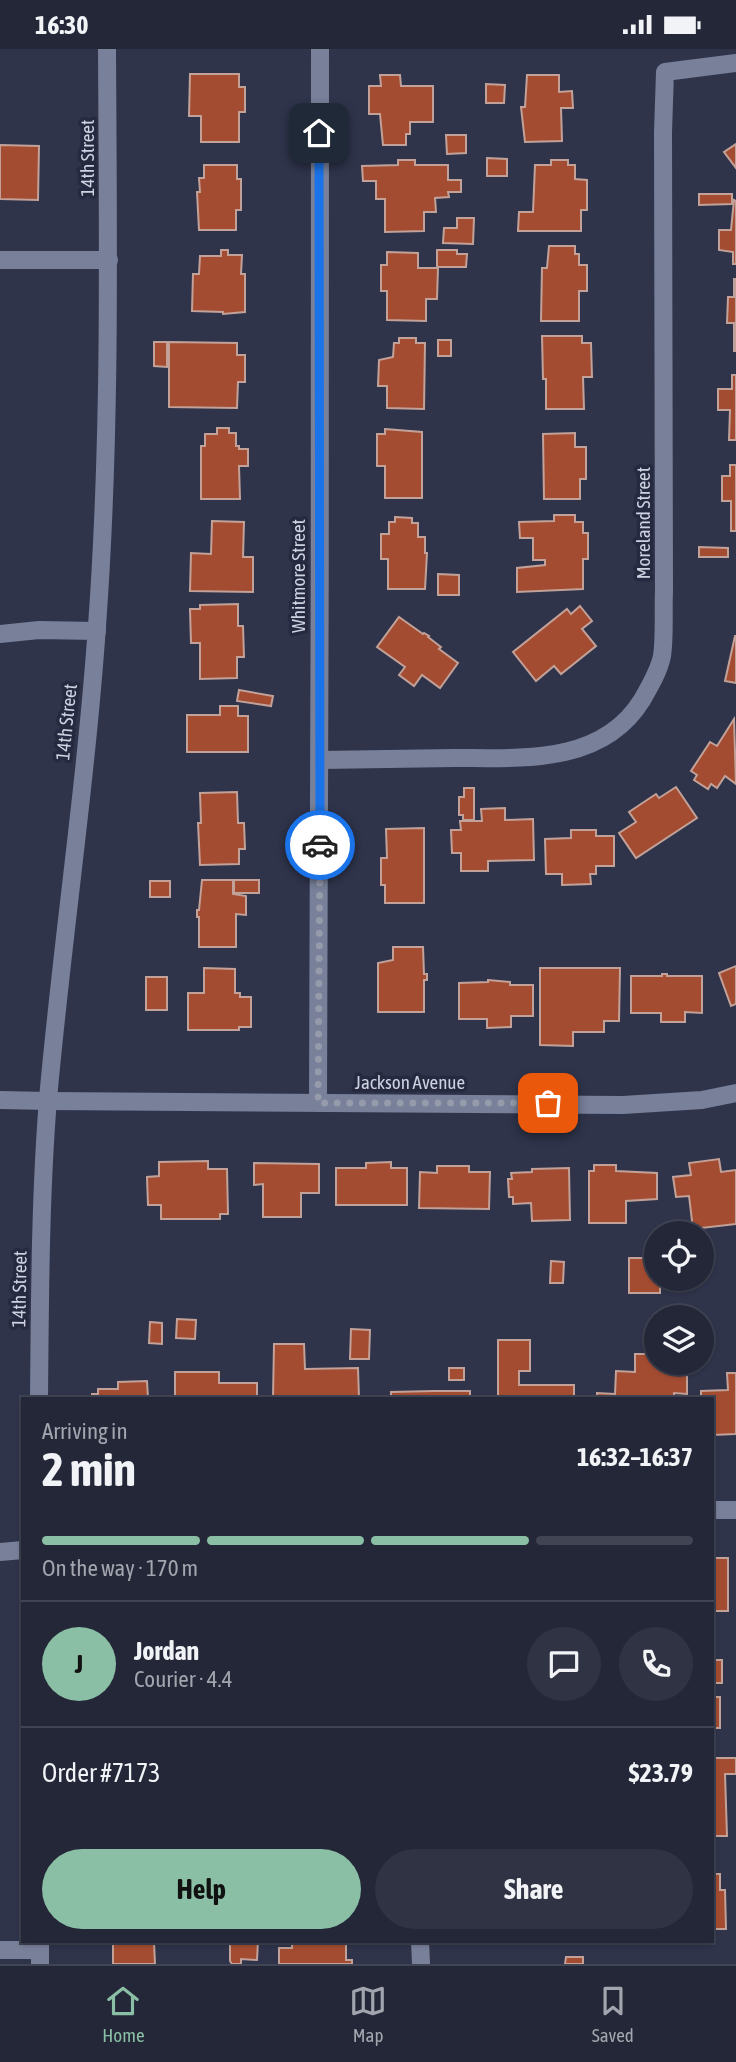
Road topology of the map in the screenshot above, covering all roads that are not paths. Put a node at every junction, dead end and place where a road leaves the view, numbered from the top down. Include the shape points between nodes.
1 (107, 49) edge
2 (320, 49) edge
3 (736, 63) edge
4 (0, 260) edge
5 (108, 260) junction
6 (97, 631) junction
7 (0, 634) edge
8 (321, 760) junction
9 (736, 1093) edge
10 (0, 1100) edge
11 (48, 1101) junction
12 (318, 1103) junction
13 (39, 1397) edge
14 (714, 1510) edge
15 (736, 1510) edge
16 (21, 1550) edge
17 (0, 1552) edge
18 (421, 1943) edge
19 (0, 1950) edge
20 (40, 1952) edge
21 (421, 1964) edge

1 - 5 street, 14th Street
2 - 8 street, Whitmore Street
3 - 8 street, Moreland Street via 665,72 664,592 662,656 652,685 618,729 595,744 565,754
4 - 5 street
5 - 6 street, 14th Street via 104,515
6 - 7 street
6 - 11 street, 14th Street
8 - 12 street, Whitmore Street
9 - 12 street, Jackson Avenue via 623,1105
10 - 11 street, Jackson Avenue
11 - 12 street, Jackson Avenue
11 - 13 street, 14th Street via 40,1244
14 - 15 street
16 - 17 street
18 - 21 street
19 - 20 street

